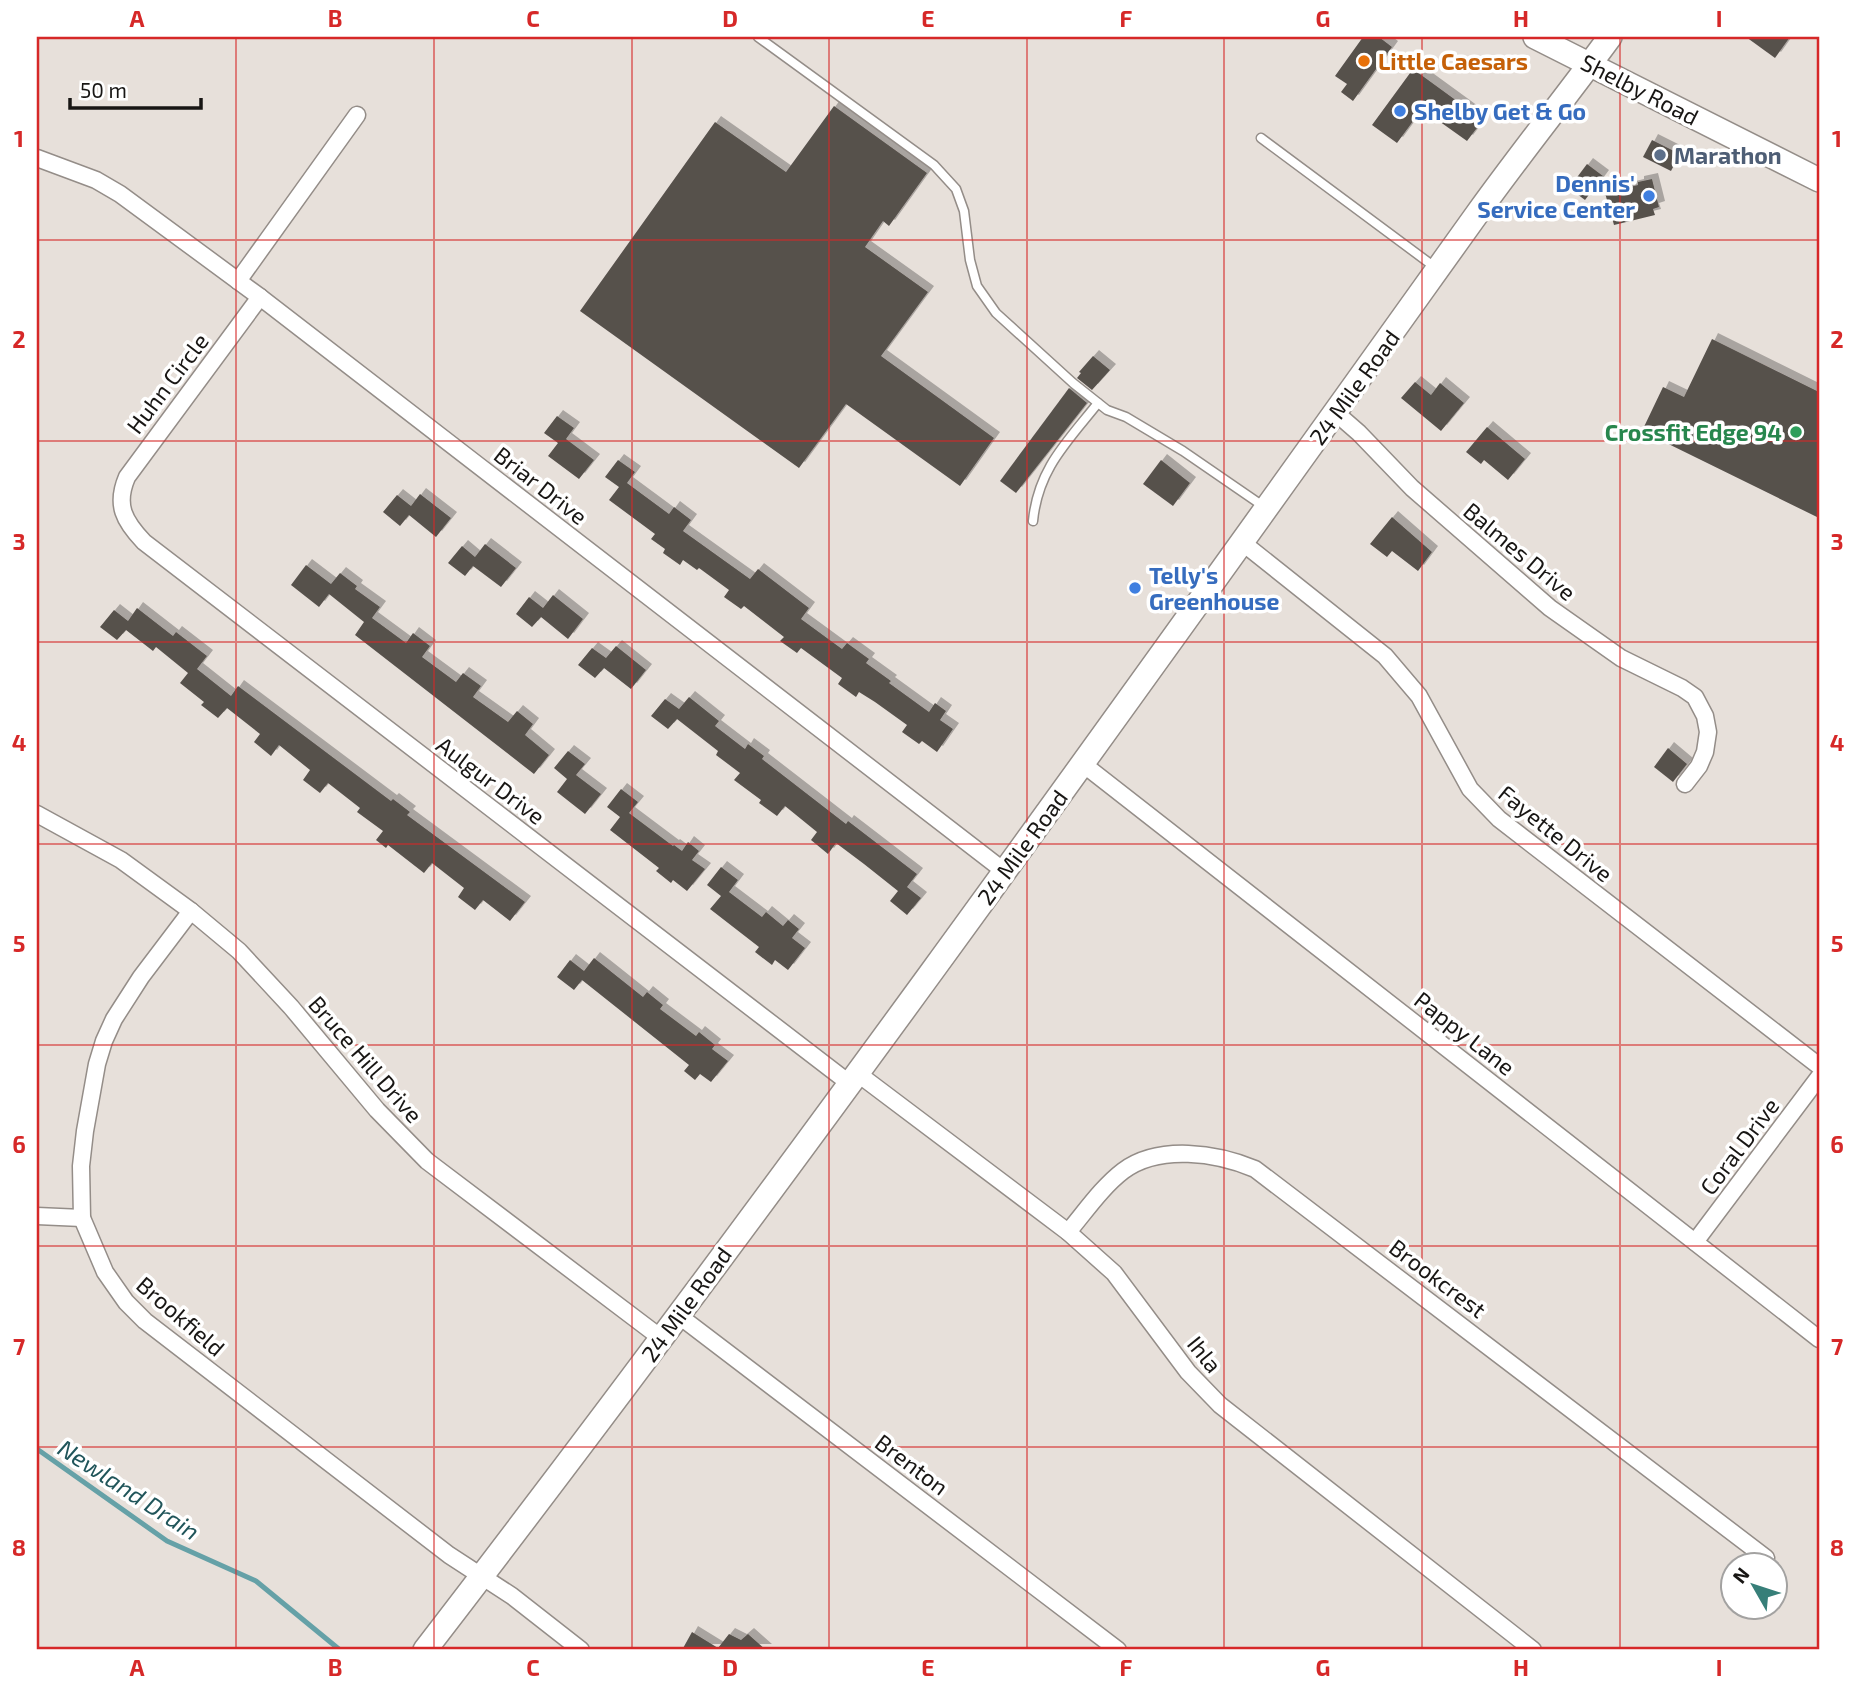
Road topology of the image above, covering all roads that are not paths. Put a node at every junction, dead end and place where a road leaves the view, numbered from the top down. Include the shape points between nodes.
1 (758, 37) edge
2 (1535, 37) edge
3 (1609, 37) edge
4 (1590, 64) junction
5 (357, 115) dead end
6 (1261, 138) dead end
7 (39, 164) edge
8 (1819, 180) edge
9 (1438, 270) junction
10 (238, 281) junction
11 (260, 297) junction
12 (1098, 403) junction
13 (1336, 413) junction
14 (120, 500) joint
15 (1266, 509) junction
16 (1033, 522) dead end
17 (1243, 543) junction
18 (1083, 764) junction
19 (1685, 784) dead end
20 (37, 814) edge
21 (1004, 871) junction
22 (191, 911) junction
23 (1819, 1066) edge
24 (1819, 1077) edge
25 (853, 1078) junction
26 (37, 1216) edge
27 (82, 1218) junction
28 (1068, 1232) junction
29 (1695, 1242) junction
30 (678, 1315) junction
31 (661, 1338) junction
32 (1819, 1339) edge
33 (1755, 1550) edge
34 (482, 1576) junction
35 (425, 1650) edge
36 (581, 1650) edge
37 (1118, 1650) edge
38 (1533, 1650) edge

1 - 12 lane via 934,165 956,189 964,211 977,286 996,313
2 - 4 street, Shelby Road
3 - 4 street, 24 Mile Road
4 - 8 street, Shelby Road
4 - 9 street, 24 Mile Road
5 - 10 street
6 - 9 lane
7 - 10 street, Briar Drive via 96,180 120,194
9 - 13 street, 24 Mile Road
10 - 11 street, Briar Drive
11 - 14 street, Huhn Circle via 136,462
11 - 21 street, Briar Drive
12 - 15 lane via 1183,451
12 - 16 lane via 1044,474
13 - 15 street, 24 Mile Road
13 - 19 street, Balmes Drive via 1412,488 1550,608 1621,658 1695,697 1707,732 1702,759
14 - 25 street, Aulgur Drive via 126,521 144,542
15 - 17 street, 24 Mile Road
17 - 18 street, 24 Mile Road
17 - 23 street, Fayette Drive via 1401,672 1470,789 1499,819
18 - 21 street, 24 Mile Road
18 - 29 street, Pappy Lane
20 - 22 street, Bruce Hill Drive via 121,860
21 - 25 street, 24 Mile Road
22 - 27 street, Brookfield via 126,999 104,1041 85,1131
22 - 31 street, Bruce Hill Drive via 239,951 427,1161
24 - 29 street, Coral Drive
25 - 28 street, Ihla
25 - 30 street, 24 Mile Road
26 - 27 street
27 - 34 street, Brookfield via 105,1272 145,1321
28 - 33 street, Brookcrest via 1110,1182 1147,1159 1192,1154 1225,1158 1255,1169
28 - 38 street, Ihla via 1114,1273 1188,1373 1220,1405
29 - 32 street, Pappy Lane
30 - 31 street, 24 Mile Road
30 - 37 street, Brenton
31 - 34 street, 24 Mile Road
34 - 35 street, 24 Mile Road
34 - 36 street, Brookfield

